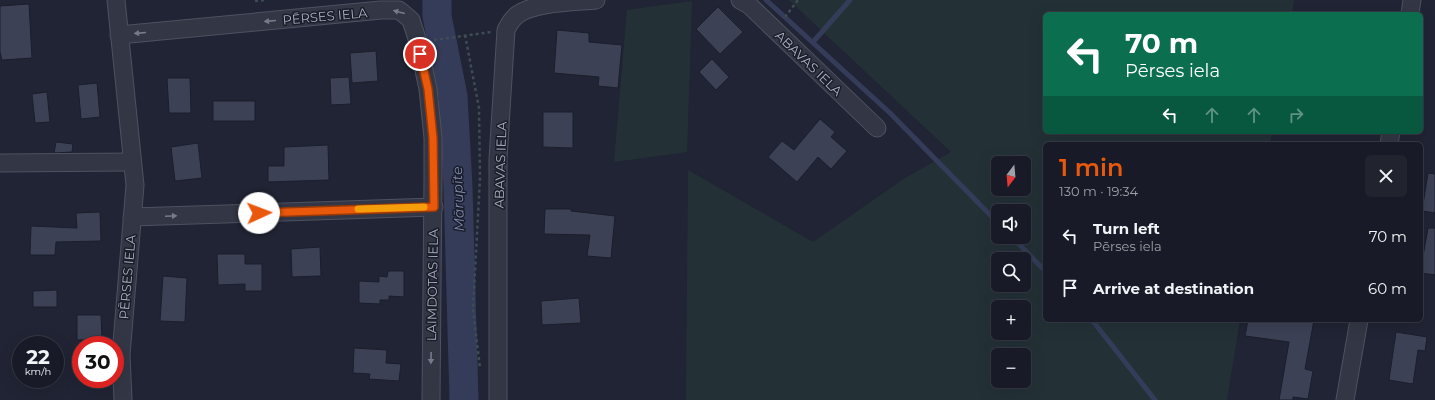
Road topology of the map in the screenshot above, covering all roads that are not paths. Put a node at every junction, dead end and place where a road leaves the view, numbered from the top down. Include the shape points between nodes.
1 (116, 0) edge
2 (596, 0) edge
3 (740, 0) edge
4 (1412, 0) edge
5 (1410, 12) edge
6 (120, 35) junction
7 (877, 128) dead end
8 (132, 162) junction
9 (0, 163) edge
10 (434, 207) junction
11 (132, 217) junction
12 (1359, 322) edge
13 (123, 400) edge
14 (431, 400) edge
15 (498, 400) edge
16 (1345, 400) edge

1 - 6 street, PĒRSES IELA
2 - 15 street, ABAVAS IELA via 537,6 518,14 506,30 498,159
3 - 7 street, ABAVAS IELA via 749,5
4 - 5 street
6 - 8 street, PĒRSES IELA
10 -> 6 street, PĒRSES IELA via 433,138 428,89 411,20 399,10
8 - 9 street
8 - 11 street, PĒRSES IELA via 135,186
11 -> 10 street
10 -> 14 street, LAIMDOTAS IELA
11 - 13 street, PĒRSES IELA via 121,355
12 - 16 street

